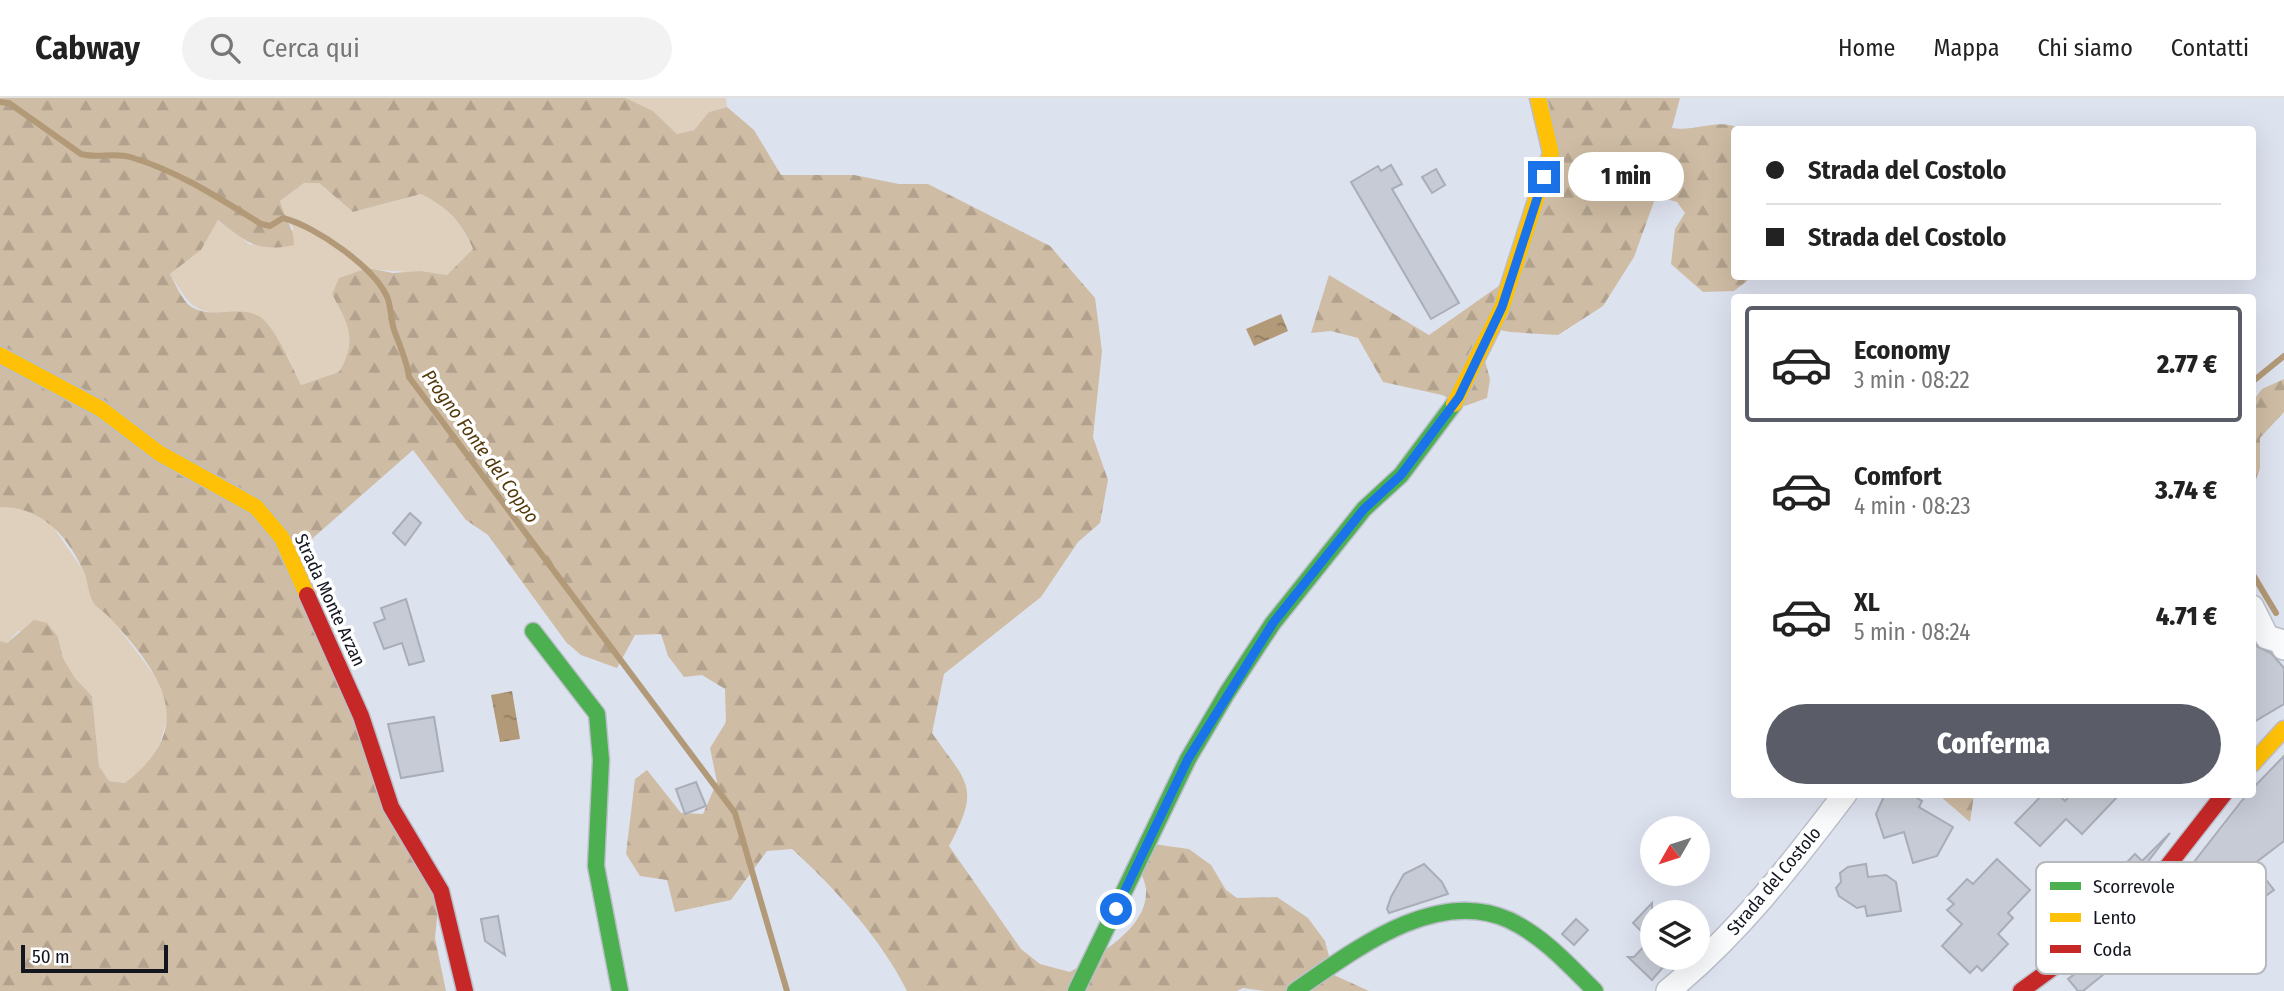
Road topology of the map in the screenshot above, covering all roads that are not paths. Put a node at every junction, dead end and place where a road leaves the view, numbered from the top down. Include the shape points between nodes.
1 (1538, 98) edge
2 (0, 355) edge
3 (2256, 615) edge
4 (533, 631) dead end
5 (2284, 648) edge
6 (2284, 729) edge
7 (2256, 760) edge
8 (1842, 798) edge
9 (2221, 798) edge
10 (2171, 862) edge
11 (2044, 974) edge
12 (466, 991) edge
13 (620, 991) edge
14 (1076, 991) edge
15 (1295, 991) edge
16 (1595, 991) edge
17 (1668, 991) edge
18 (2021, 991) edge

1 - 14 street via 1551,153 1502,307 1459,397 1401,475 1364,509 1282,612 1227,693 1188,759
2 - 12 street, Strada Monte Arzan via 102,410 159,453 256,507 282,538 361,716 391,807 441,891
3 - 5 street via 2267,637 2280,641
4 - 13 street via 597,714 596,866
6 - 7 street
8 - 17 street, Strada del Costolo via 1736,929
9 - 10 street
11 - 18 street
15 - 16 street via 1384,933 1435,916 1471,911 1494,914 1522,929

